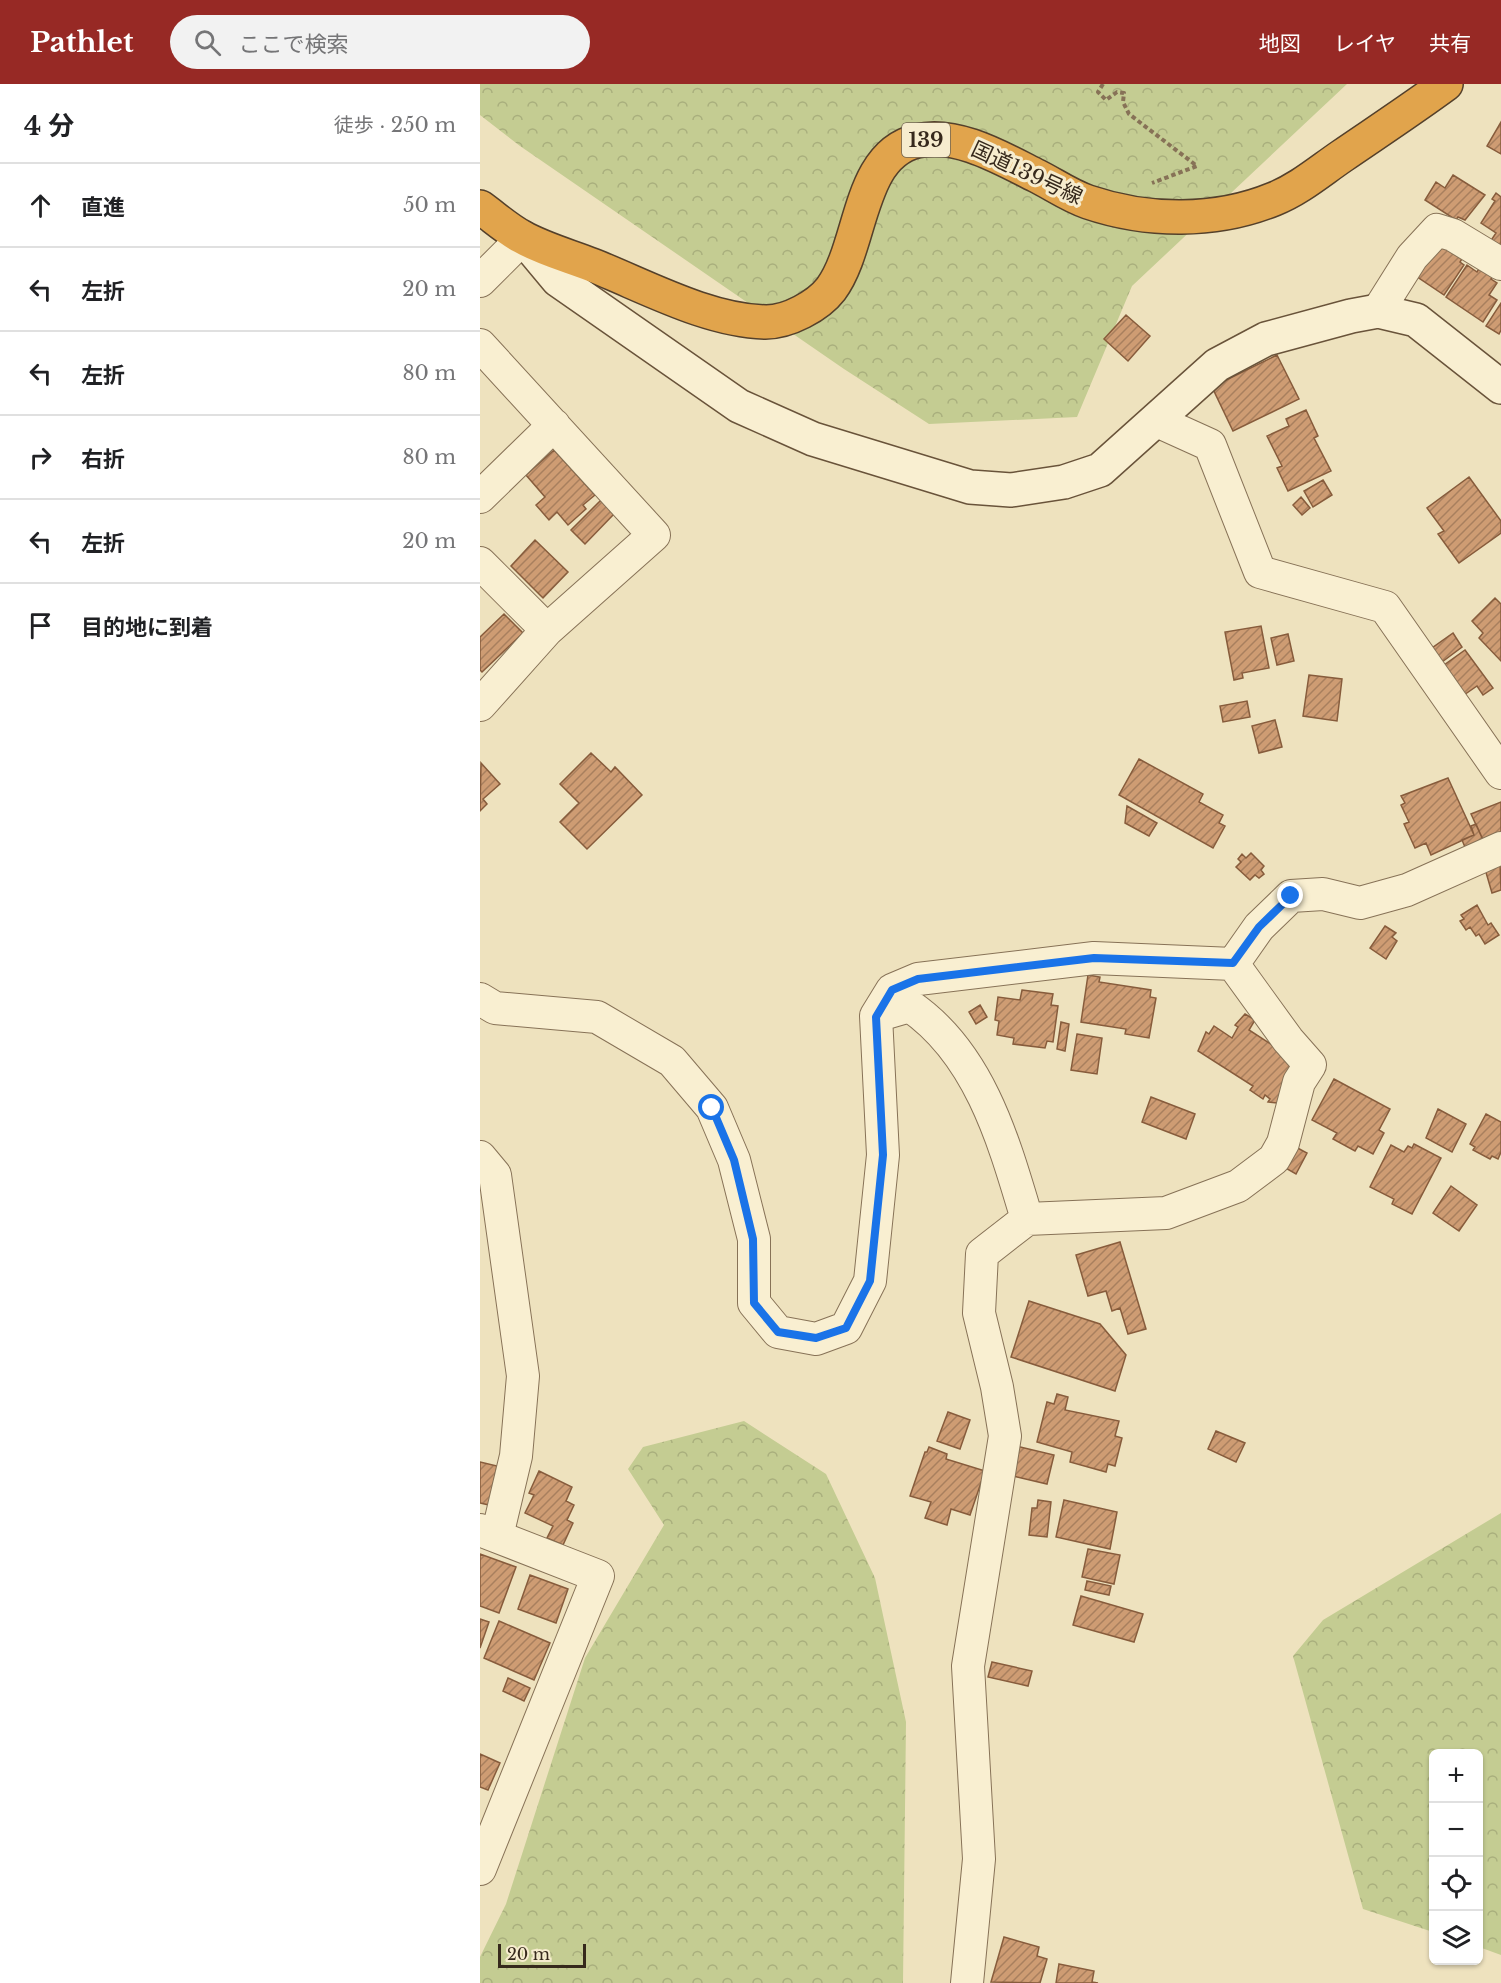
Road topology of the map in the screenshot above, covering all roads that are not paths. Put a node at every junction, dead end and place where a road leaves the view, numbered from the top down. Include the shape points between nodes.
1 (1446, 84) edge
2 (480, 207) edge
3 (523, 238) junction
4 (1501, 264) edge
5 (480, 281) edge
6 (1378, 311) junction
7 (480, 345) edge
8 (1501, 387) edge
9 (1157, 421) junction
10 (554, 425) junction
11 (480, 497) edge
12 (480, 563) edge
13 (547, 630) junction
14 (480, 705) edge
15 (1501, 773) edge
16 (1501, 848) edge
17 (1233, 963) junction
18 (480, 999) edge
19 (876, 1017) junction
20 (480, 1156) edge
21 (1027, 1219) junction
22 (488, 1533) edge
23 (480, 1869) edge
24 (967, 1983) edge

1 - 3 highway, 国道139号線 / 139 via 1276,199 1212,215 1150,217 1087,202 958,142 918,141 897,149 883,162 873,180 844,268 830,291 811,306 769,322 711,313
2 - 3 highway, 国道139号線 / 139
3 - 5 street
3 - 9 street via 558,280 739,405 813,439 970,487 1011,490 1064,482 1100,470
4 - 6 street via 1454,235 1437,230 1412,257
6 - 8 street via 1416,320
6 - 9 street via 1266,339 1217,365
7 - 10 street
9 - 15 street via 1210,445 1260,572 1385,607
10 - 11 street
10 - 13 street via 654,535
12 - 13 street
13 - 14 street
16 - 17 street via 1407,890 1360,903 1323,894 1291,896 1259,927
17 - 19 street via 1094,958 918,979 892,990
17 - 21 street via 1310,1065 1299,1082 1283,1143 1274,1159 1238,1186 1166,1213
18 - 19 street via 495,1008 597,1017 672,1061 712,1108 734,1160 753,1239 754,1303 778,1332 816,1338 846,1328 870,1281 883,1155
19 - 21 street via 910,1006 928,1018 963,1061 990,1106
20 - 22 street via 495,1175 523,1376 516,1456
21 - 24 street via 982,1254 978,1312 1005,1436 968,1666 979,1859
22 - 23 street via 598,1576

